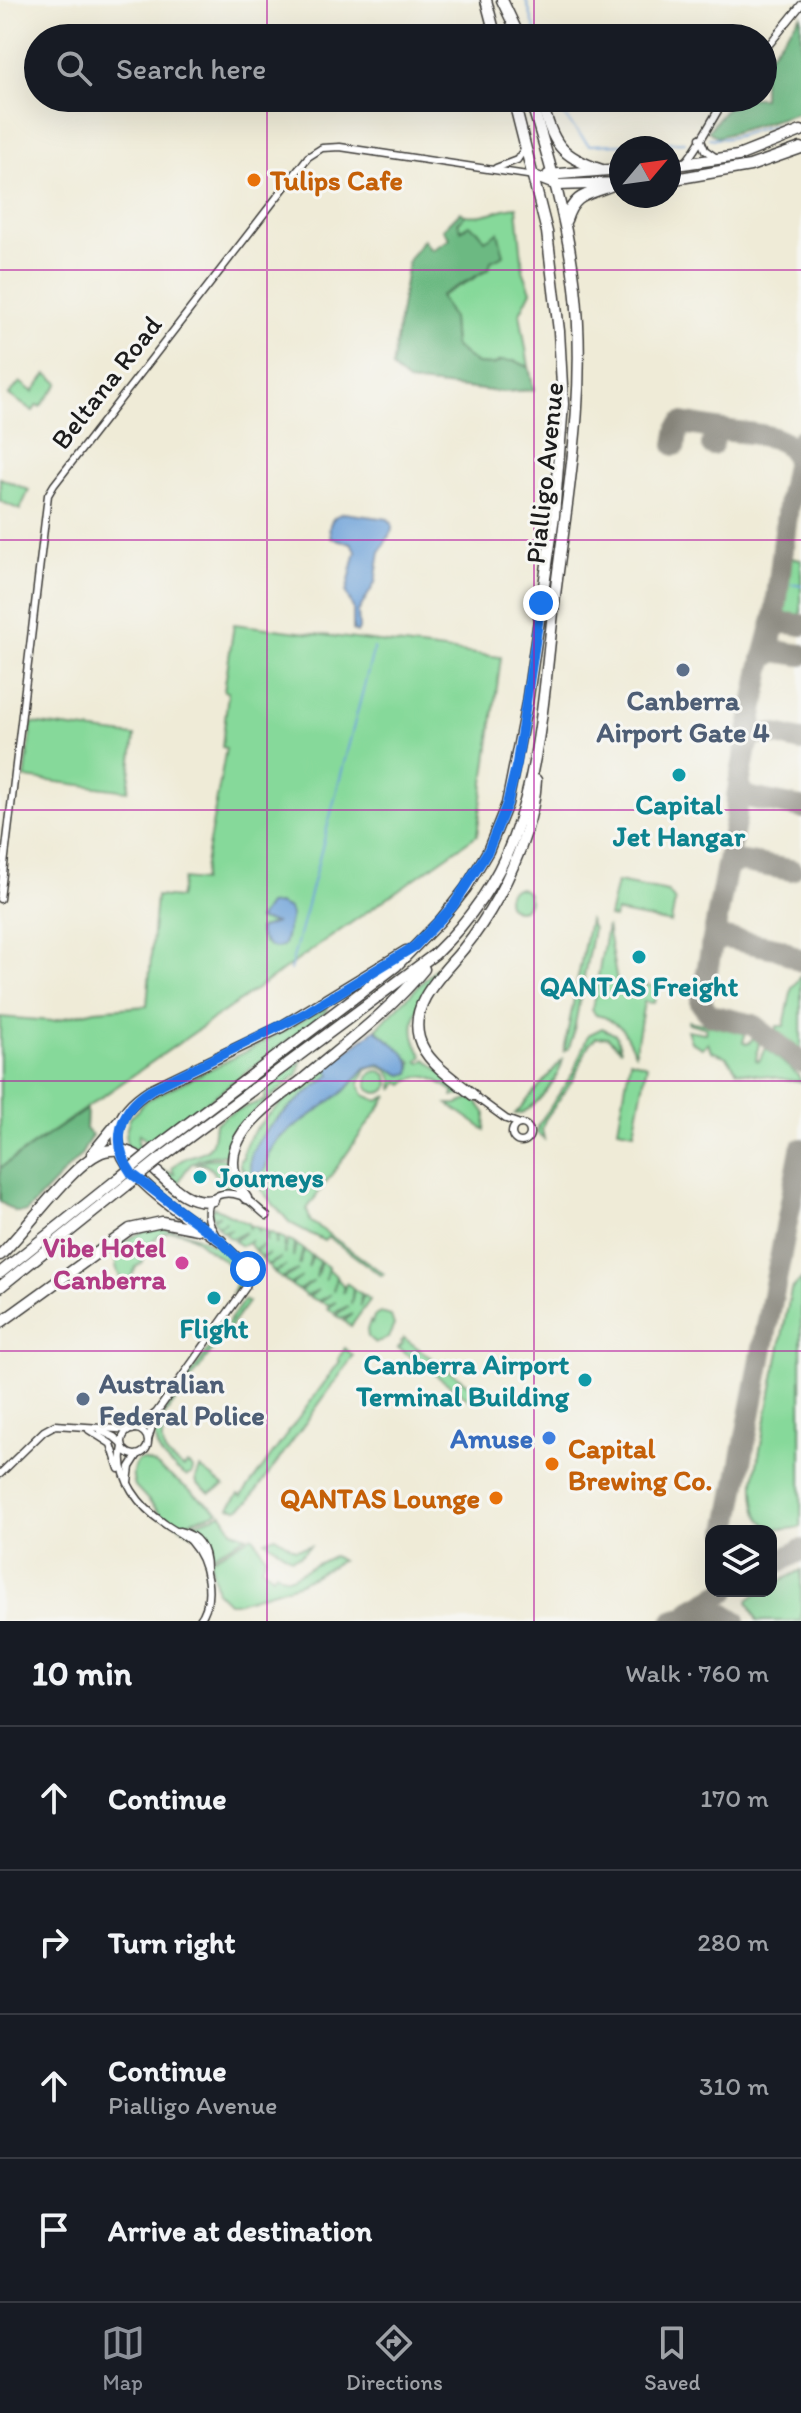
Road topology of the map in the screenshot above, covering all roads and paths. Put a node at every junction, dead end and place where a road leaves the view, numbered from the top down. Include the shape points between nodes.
1 (486, 0) edge
2 (501, 0) edge
3 (801, 5) edge
4 (492, 24) edge
5 (507, 24) edge
6 (513, 24) edge
7 (777, 35) edge
8 (517, 112) edge
9 (534, 112) edge
10 (545, 112) edge
11 (717, 112) edge
12 (801, 131) edge
13 (700, 138) junction
14 (526, 145) junction
15 (801, 148) edge
16 (720, 159) junction
17 (681, 162) edge
18 (681, 165) edge
19 (493, 169) junction
20 (602, 170) junction
21 (609, 170) edge
22 (534, 176) junction
23 (681, 178) edge
24 (556, 179) junction
25 (609, 183) edge
26 (609, 187) edge
27 (566, 221) junction
28 (536, 754) junction
29 (0, 899) edge
30 (415, 946) junction
31 (435, 954) junction
32 (473, 1095) joint
33 (129, 1109) junction
34 (520, 1124) dead end
35 (120, 1150) junction
36 (159, 1153) junction
37 (86, 1162) junction
38 (122, 1182) junction
39 (246, 1198) junction
40 (213, 1200) junction
41 (267, 1216) dead end
42 (221, 1241) junction
43 (0, 1255) edge
44 (0, 1273) edge
45 (0, 1287) edge
46 (0, 1323) edge
47 (156, 1413) junction
48 (84, 1427) junction
49 (94, 1429) junction
50 (133, 1429) junction
51 (148, 1440) junction
52 (123, 1446) junction
53 (137, 1455) junction
54 (0, 1474) edge
55 (129, 1486) junction
56 (199, 1621) edge

1 - 4 main road
2 - 5 main road
2 - 6 main road
3 - 7 street
8 - 14 main road, Pialligo Avenue
9 - 24 main road, Pialligo Avenue
10 - 20 main road via 562,150
11 - 13 street
12 - 16 main road
13 - 16 street via 705,150
13 - 17 street
14 - 19 street via 517,160
14 - 22 main road, Pialligo Avenue
15 - 23 main road via 750,166
16 - 18 main road
19 - 22 street, Beltana Road
19 - 29 street, Beltana Road via 340,147 322,148 308,157 54,485 48,495
20 - 21 main road
20 - 24 main road
22 - 24 main road
22 - 30 main road, Pialligo Avenue via 556,293 563,404 554,516 527,703 511,790 491,843 453,906
24 - 25 main road
24 - 27 main road, Pialligo Avenue
26 - 27 main road via 576,200
27 - 28 main road, Pialligo Avenue via 578,327 578,412
28 - 31 main road, Pialligo Avenue via 504,860 475,908
28 - 32 main road via 533,808 506,879 482,923 426,996 418,1018 426,1053
30 - 33 main road via 293,1020 150,1090
30 - 36 main road, Pialligo Avenue via 373,986
31 - 36 main road, Pialligo Avenue
31 - 39 main road via 409,988 244,1132 233,1167
32 - 34 street
33 - 35 main road via 120,1130
33 - 37 main road
35 - 37 main road via 102,1152
35 - 40 main road via 140,1158 183,1194
35 - 42 main road via 137,1179
36 - 38 main road, Pialligo Avenue, bridge
37 - 43 main road
38 - 44 main road, Pialligo Avenue
38 - 45 main road, Pialligo Avenue
39 - 40 street via 229,1194
39 - 41 street
40 - 42 street via 206,1216
42 - 46 main road via 179,1223 140,1225
42 - 47 street via 248,1269 244,1291
47 - 50 street
47 - 51 street
48 - 49 street
48 - 54 street via 51,1426
48 - 55 street via 110,1443
49 - 50 street
49 - 52 street
50 - 51 street
50 - 52 street via 124,1436
51 - 53 street via 146,1450
52 - 53 street
52 - 55 street via 122,1468
53 - 55 street
55 - 56 street via 161,1521 200,1542 209,1600

